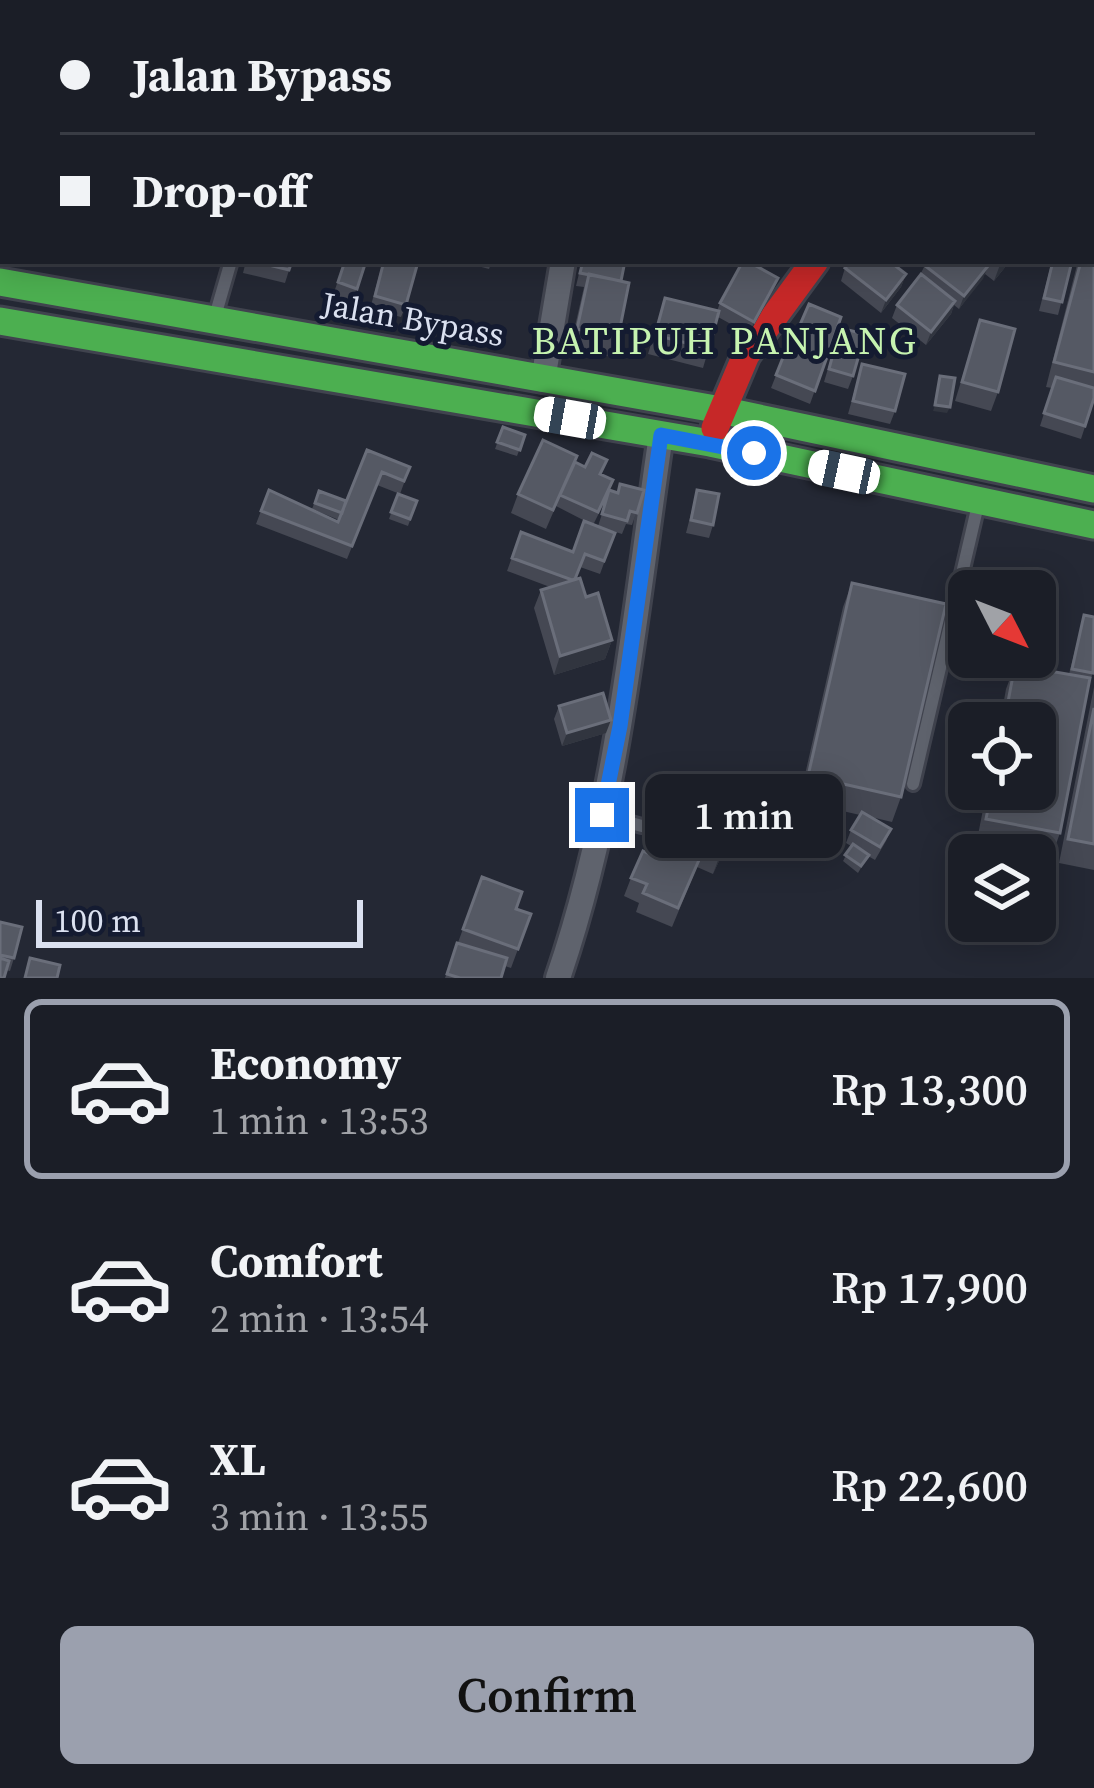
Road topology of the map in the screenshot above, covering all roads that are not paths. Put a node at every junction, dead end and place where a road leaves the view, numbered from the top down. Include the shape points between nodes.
1 (230, 264) edge
2 (562, 264) edge
3 (813, 264) edge
4 (0, 282) edge
5 (214, 320) junction
6 (0, 321) edge
7 (543, 380) junction
8 (721, 410) junction
9 (661, 435) junction
10 (710, 443) junction
11 (1092, 482) edge
12 (978, 502) junction
13 (1094, 525) edge
14 (913, 784) edge
15 (602, 815) junction
16 (642, 826) dead end
17 (558, 978) edge

1 - 5 lane
2 - 7 street
3 - 8 main road via 746,355
4 - 5 main road, Jalan Bypass
5 - 7 main road, Jalan Bypass
6 - 9 main road
7 - 8 main road, Jalan Bypass
8 - 10 main road
8 - 11 main road, Jalan Bypass
9 - 10 main road
9 - 15 street
10 - 12 main road
12 - 13 main road
12 - 14 lane
15 - 16 lane
15 - 17 street

